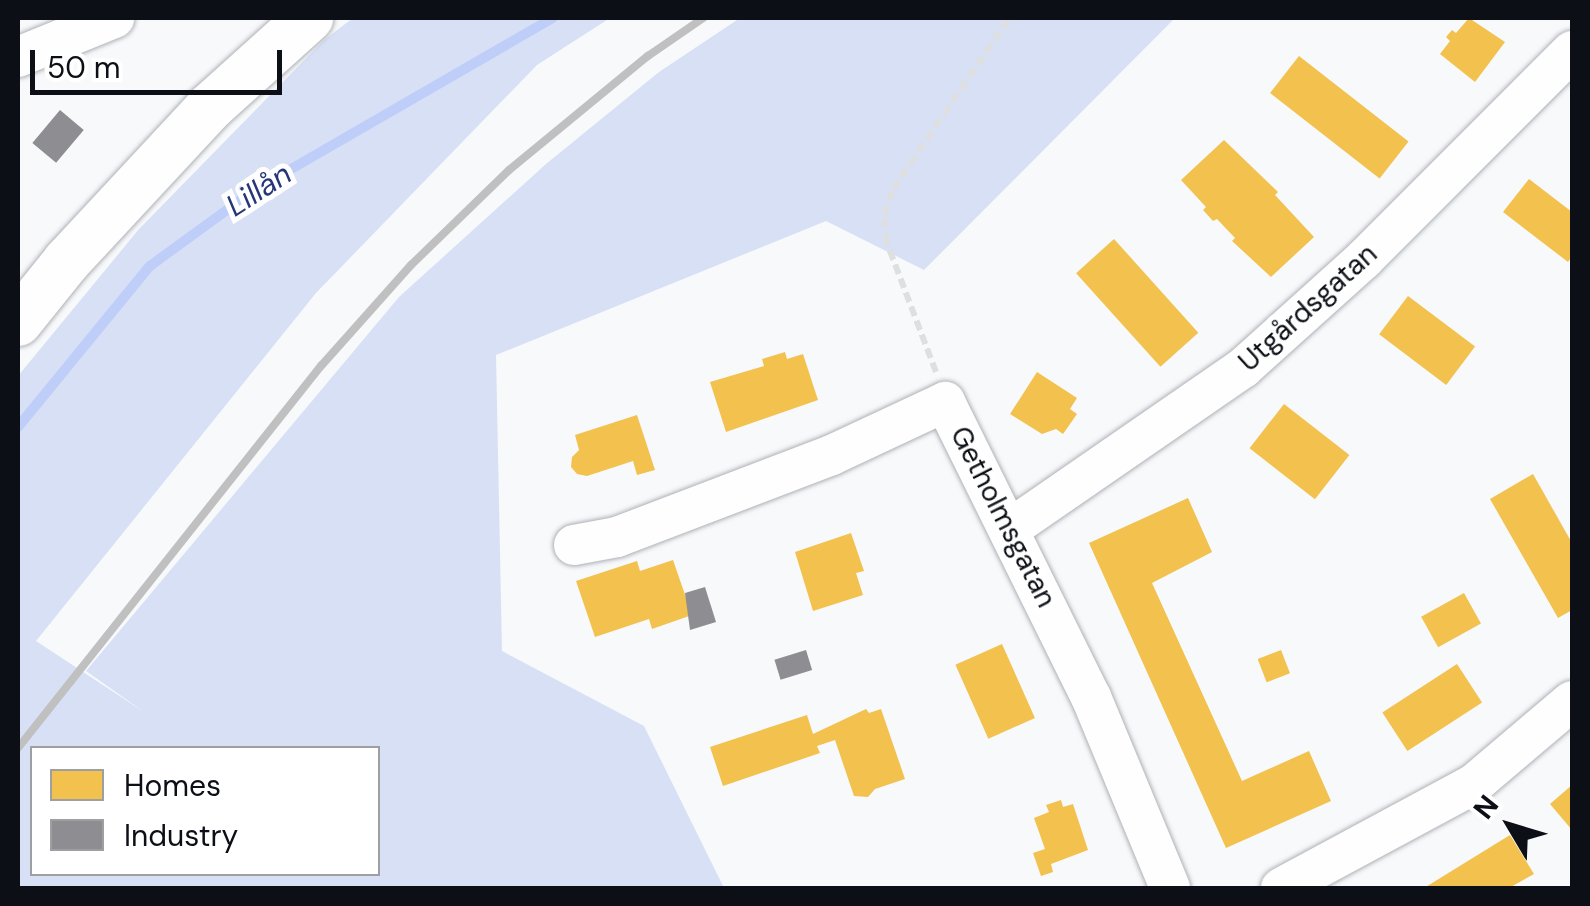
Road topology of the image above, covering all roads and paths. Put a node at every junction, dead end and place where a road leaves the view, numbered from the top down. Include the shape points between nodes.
1 (114, 18) edge
2 (309, 18) edge
3 (1008, 18) edge
4 (1572, 51) edge
5 (18, 57) edge
6 (18, 322) edge
7 (945, 402) junction
8 (1011, 528) junction
9 (574, 545) dead end
10 (1572, 701) edge
11 (1170, 888) edge
12 (1281, 888) edge

1 - 5 street
2 - 6 street via 209,108
3 - 7 path via 893,189 884,215 888,244
4 - 8 street, Utgårdsgatan via 1364,259 1243,368
7 - 8 street, Getholmsgatan
7 - 9 street, Getholmsgatan via 814,462 617,537
8 - 11 street, Getholmsgatan
10 - 12 street via 1474,784

